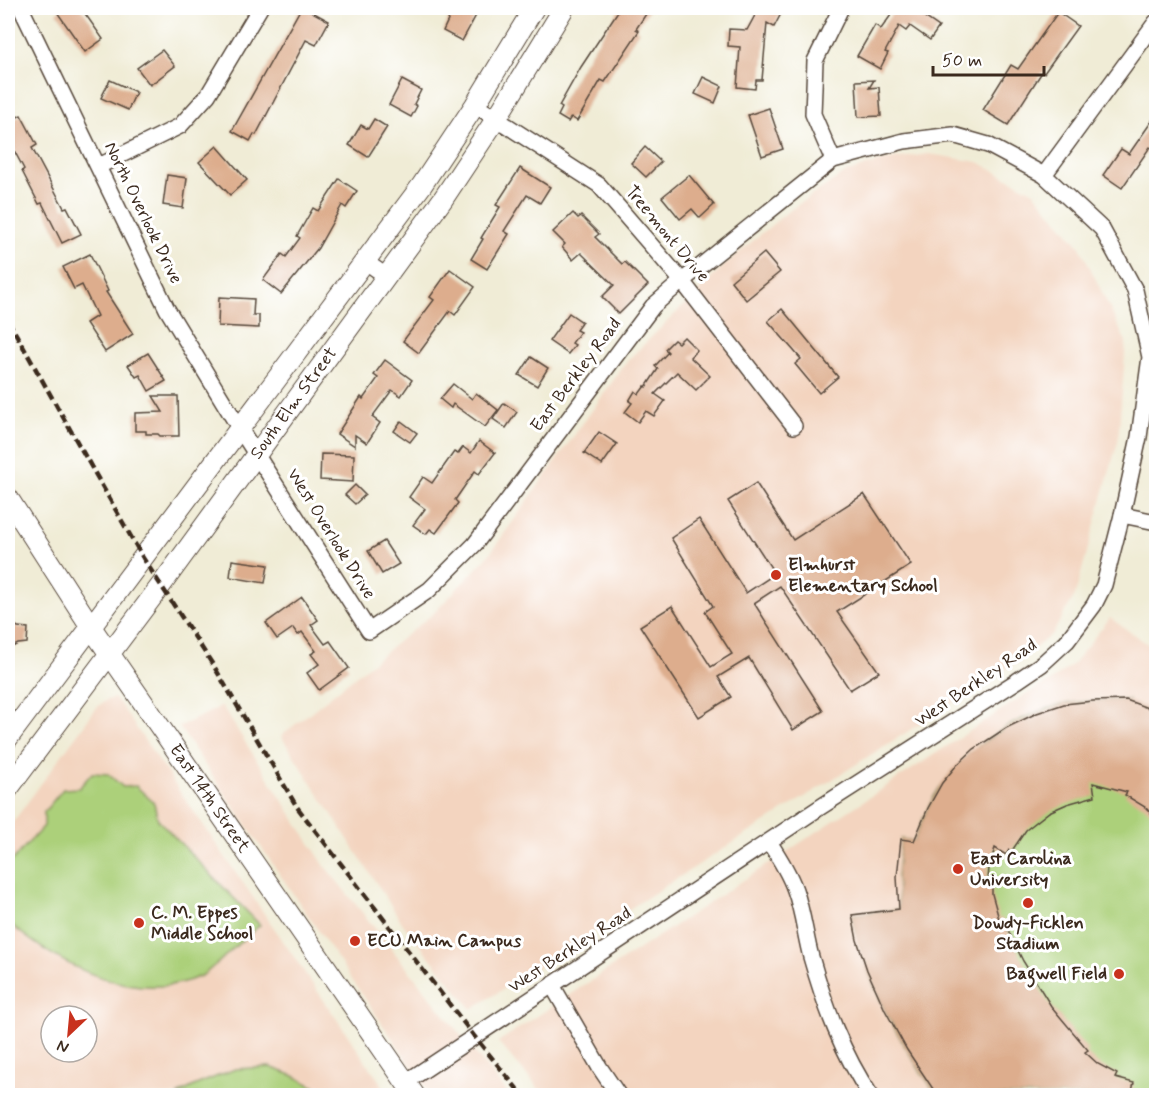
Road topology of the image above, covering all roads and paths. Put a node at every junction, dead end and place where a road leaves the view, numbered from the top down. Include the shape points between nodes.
1 (21, 8) edge
2 (260, 8) edge
3 (534, 8) edge
4 (564, 8) edge
5 (841, 8) edge
6 (1156, 22) edge
7 (475, 105) junction
8 (496, 119) junction
9 (833, 160) junction
10 (99, 166) junction
11 (1044, 175) junction
12 (366, 262) junction
13 (386, 276) junction
14 (682, 281) junction
15 (794, 426) dead end
16 (240, 429) junction
17 (257, 455) junction
18 (8, 498) edge
19 (1122, 515) junction
20 (1156, 522) edge
21 (91, 627) junction
22 (369, 631) joint
23 (110, 653) junction
24 (8, 738) edge
25 (8, 789) edge
26 (769, 842) junction
27 (552, 985) junction
28 (410, 1089) edge
29 (619, 1095) edge
30 (871, 1095) edge

1 - 10 street, North Overlook Drive
2 - 10 street via 208,95 180,126
3 - 7 street, South Elm Street
4 - 8 street, South Elm Street
5 - 9 street via 814,61 813,114
6 - 11 street
7 - 8 street, Treemont Drive
7 - 12 street, South Elm Street
8 - 13 street, South Elm Street
8 - 14 street, Treemont Drive via 599,185
9 - 11 street, West Berkley Road via 904,141 953,135 988,146
9 - 14 street, East Berkley Road
10 - 16 street, North Overlook Drive via 167,309
11 - 19 street, West Berkley Road via 1102,230 1135,290 1150,357 1139,437
12 - 13 street
12 - 16 street, South Elm Street
13 - 17 street, South Elm Street
14 - 15 street, Treemont Drive
14 - 22 street, East Berkley Road via 652,306 475,544 429,591
16 - 17 street, West Overlook Drive
16 - 21 street, South Elm Street
17 - 22 street, West Overlook Drive
17 - 23 street, South Elm Street
18 - 21 street, East 14th Street
19 - 20 street
19 - 26 street, West Berkley Road via 1104,585 1078,628 1054,654
21 - 23 street, East 14th Street
21 - 24 street, South Elm Street
23 - 25 street, South Elm Street
23 - 28 street, East 14th Street
26 - 27 street, West Berkley Road
26 - 30 street via 796,892 818,980 840,1041
27 - 28 street, West Berkley Road
27 - 29 street

